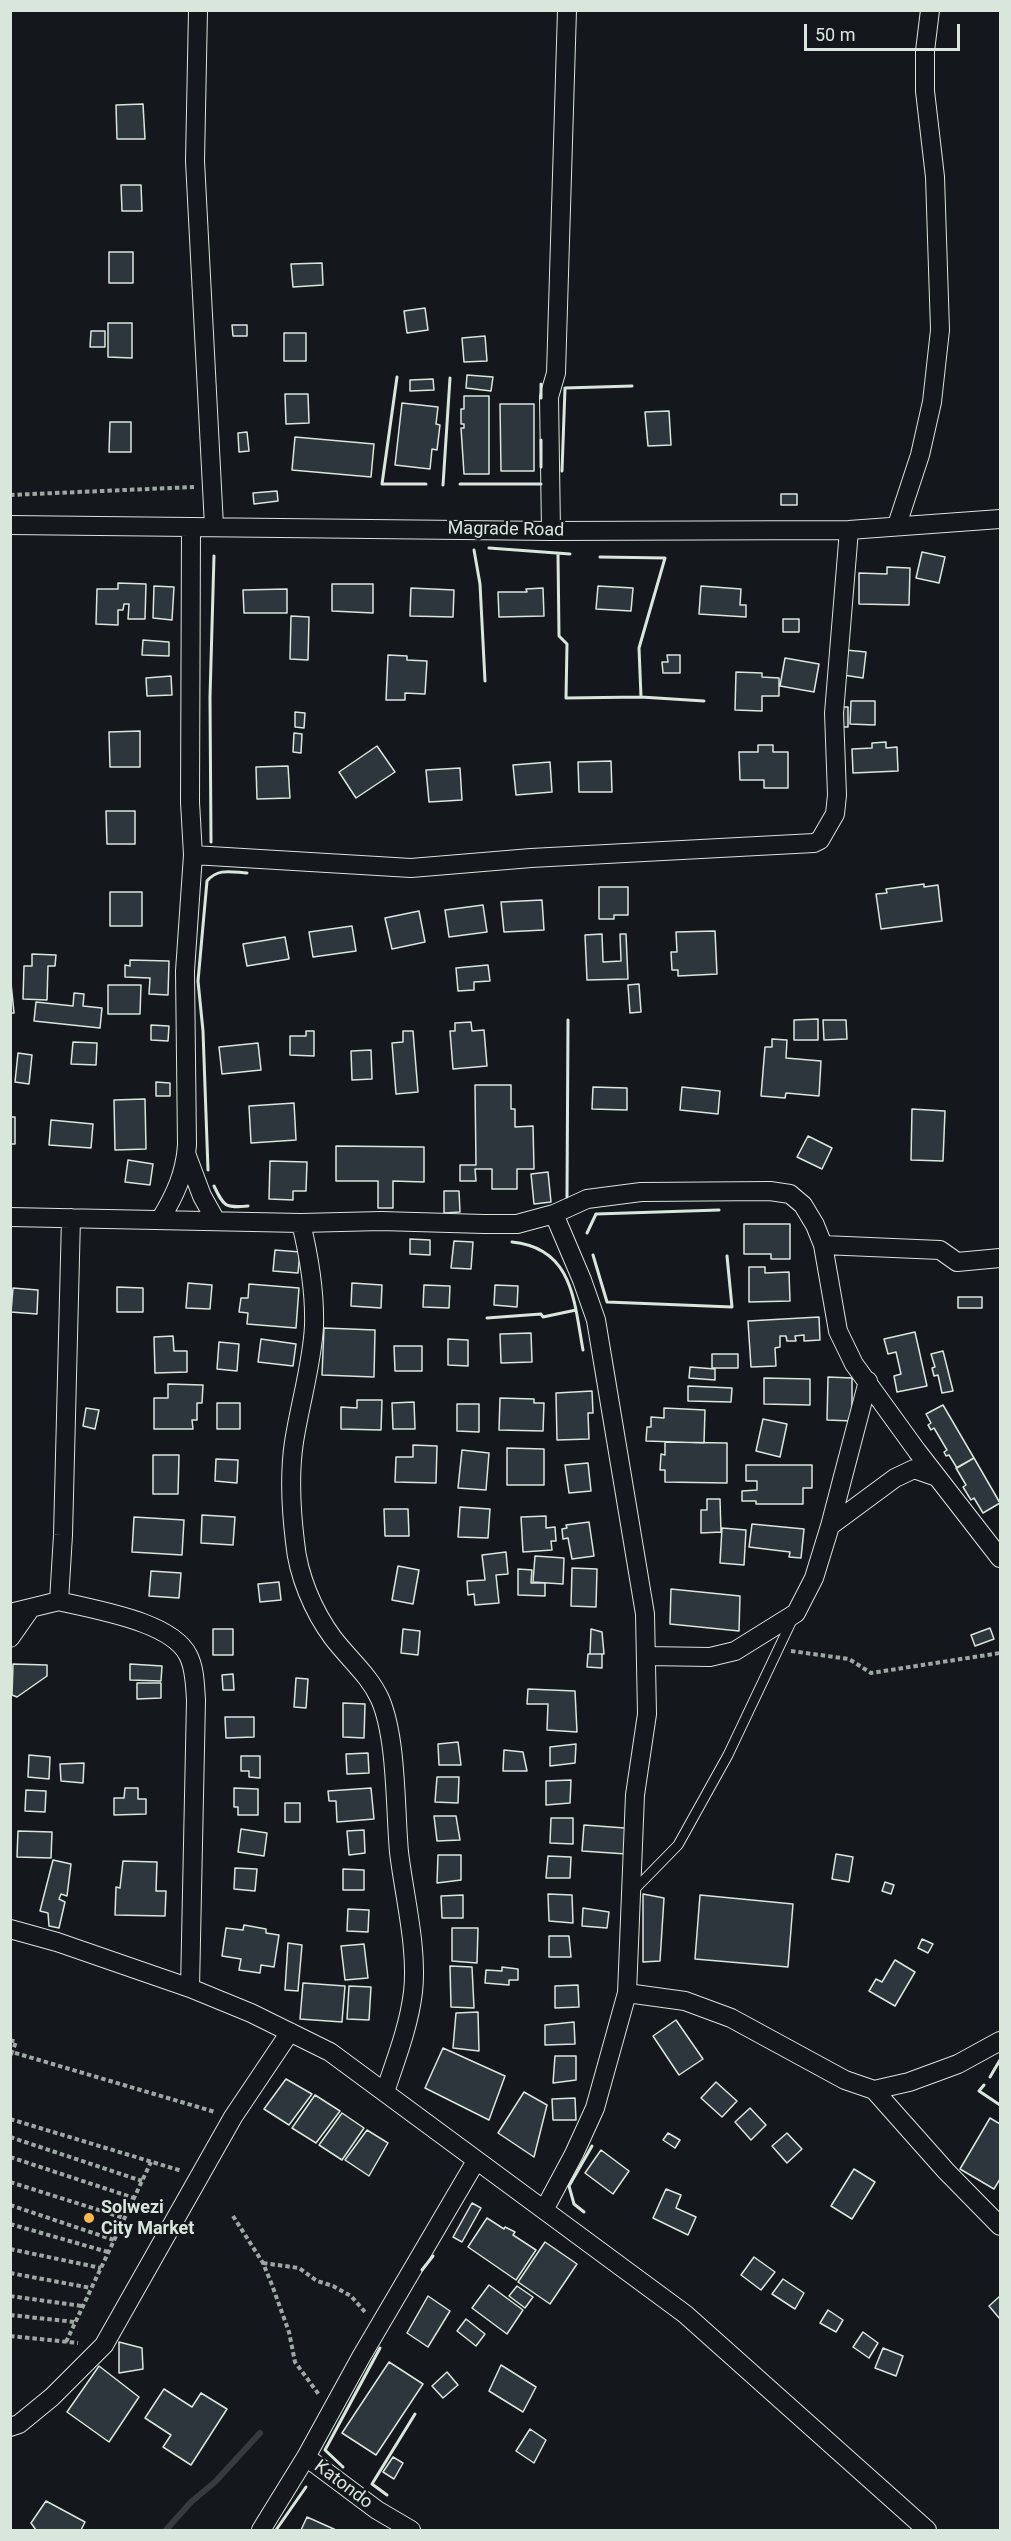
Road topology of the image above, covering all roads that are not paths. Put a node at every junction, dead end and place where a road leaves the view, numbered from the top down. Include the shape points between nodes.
1 (198, 10) edge
2 (567, 10) edge
3 (930, 10) edge
4 (1000, 519) edge
5 (10, 525) edge
6 (897, 525) junction
7 (213, 526) junction
8 (191, 527) junction
9 (849, 530) junction
10 (552, 531) junction
11 (193, 855) junction
12 (186, 1154) junction
13 (555, 1214) junction
14 (10, 1217) edge
15 (71, 1218) junction
16 (160, 1220) junction
17 (216, 1221) junction
18 (300, 1222) junction
19 (823, 1245) junction
20 (1000, 1258) edge
21 (868, 1381) junction
22 (938, 1477) junction
23 (830, 1526) junction
24 (1000, 1558) edge
25 (58, 1601) junction
26 (31, 1608) junction
27 (10, 1613) edge
28 (796, 1613) junction
29 (10, 1638) edge
30 (646, 1656) junction
31 (631, 1893) junction
32 (10, 1929) edge
33 (190, 1988) junction
34 (627, 1993) junction
35 (290, 2032) junction
36 (1000, 2041) edge
37 (874, 2090) junction
38 (385, 2092) junction
39 (476, 2161) junction
40 (544, 2210) junction
41 (1000, 2226) edge
42 (10, 2427) edge
43 (306, 2457) junction
44 (261, 2530) edge
45 (411, 2530) edge
46 (927, 2530) edge

1 - 7 street via 195,161
2 - 10 street via 556,373 549,397
3 - 6 street via 925,91 935,177 940,330 921,454
4 - 6 street, Magrade Road
5 - 8 street, Magrade Road
6 - 9 street, Magrade Road
7 - 8 street, Magrade Road
7 - 10 street, Magrade Road
8 - 11 street
9 - 10 street, Magrade Road
9 - 11 street via 834,713 835,814 814,843 411,868
11 - 12 street via 185,971
12 - 16 street via 181,1179
12 - 17 street
13 - 18 street via 517,1224
13 - 19 street via 587,1199 641,1192 770,1191 790,1194 803,1204
13 - 30 street via 596,1320 645,1614
14 - 15 street
15 - 16 street
15 - 25 street
16 - 17 street
17 - 18 street
18 - 38 street via 309,1260 314,1326 294,1444 291,1479 295,1543 301,1576 315,1606 333,1638 361,1668 380,1699 389,1728 412,1958 408,2022
19 - 20 street via 940,1250 957,1262
19 - 21 street via 838,1331 854,1364
21 - 22 street
21 - 23 street
22 - 23 street via 914,1469 895,1478
22 - 24 street
23 - 28 street via 814,1578
25 - 26 street
25 - 33 street via 156,1627 175,1638 188,1654 196,1700
26 - 27 street
26 - 29 street
28 - 30 street via 735,1651 710,1657
28 - 31 lane via 728,1755 678,1845
30 - 31 street via 647,1714 635,1795
31 - 34 street
32 - 33 street
33 - 35 street
34 - 37 street via 685,2001 731,2018 845,2080
34 - 40 street via 595,2108
35 - 38 street via 330,2052
35 - 42 street via 233,2117 104,2345 52,2397
36 - 37 street via 958,2064
37 - 41 street
38 - 39 street
39 - 40 street
39 - 43 street
40 - 46 street via 685,2314
43 - 44 street
43 - 45 street, Katondo

